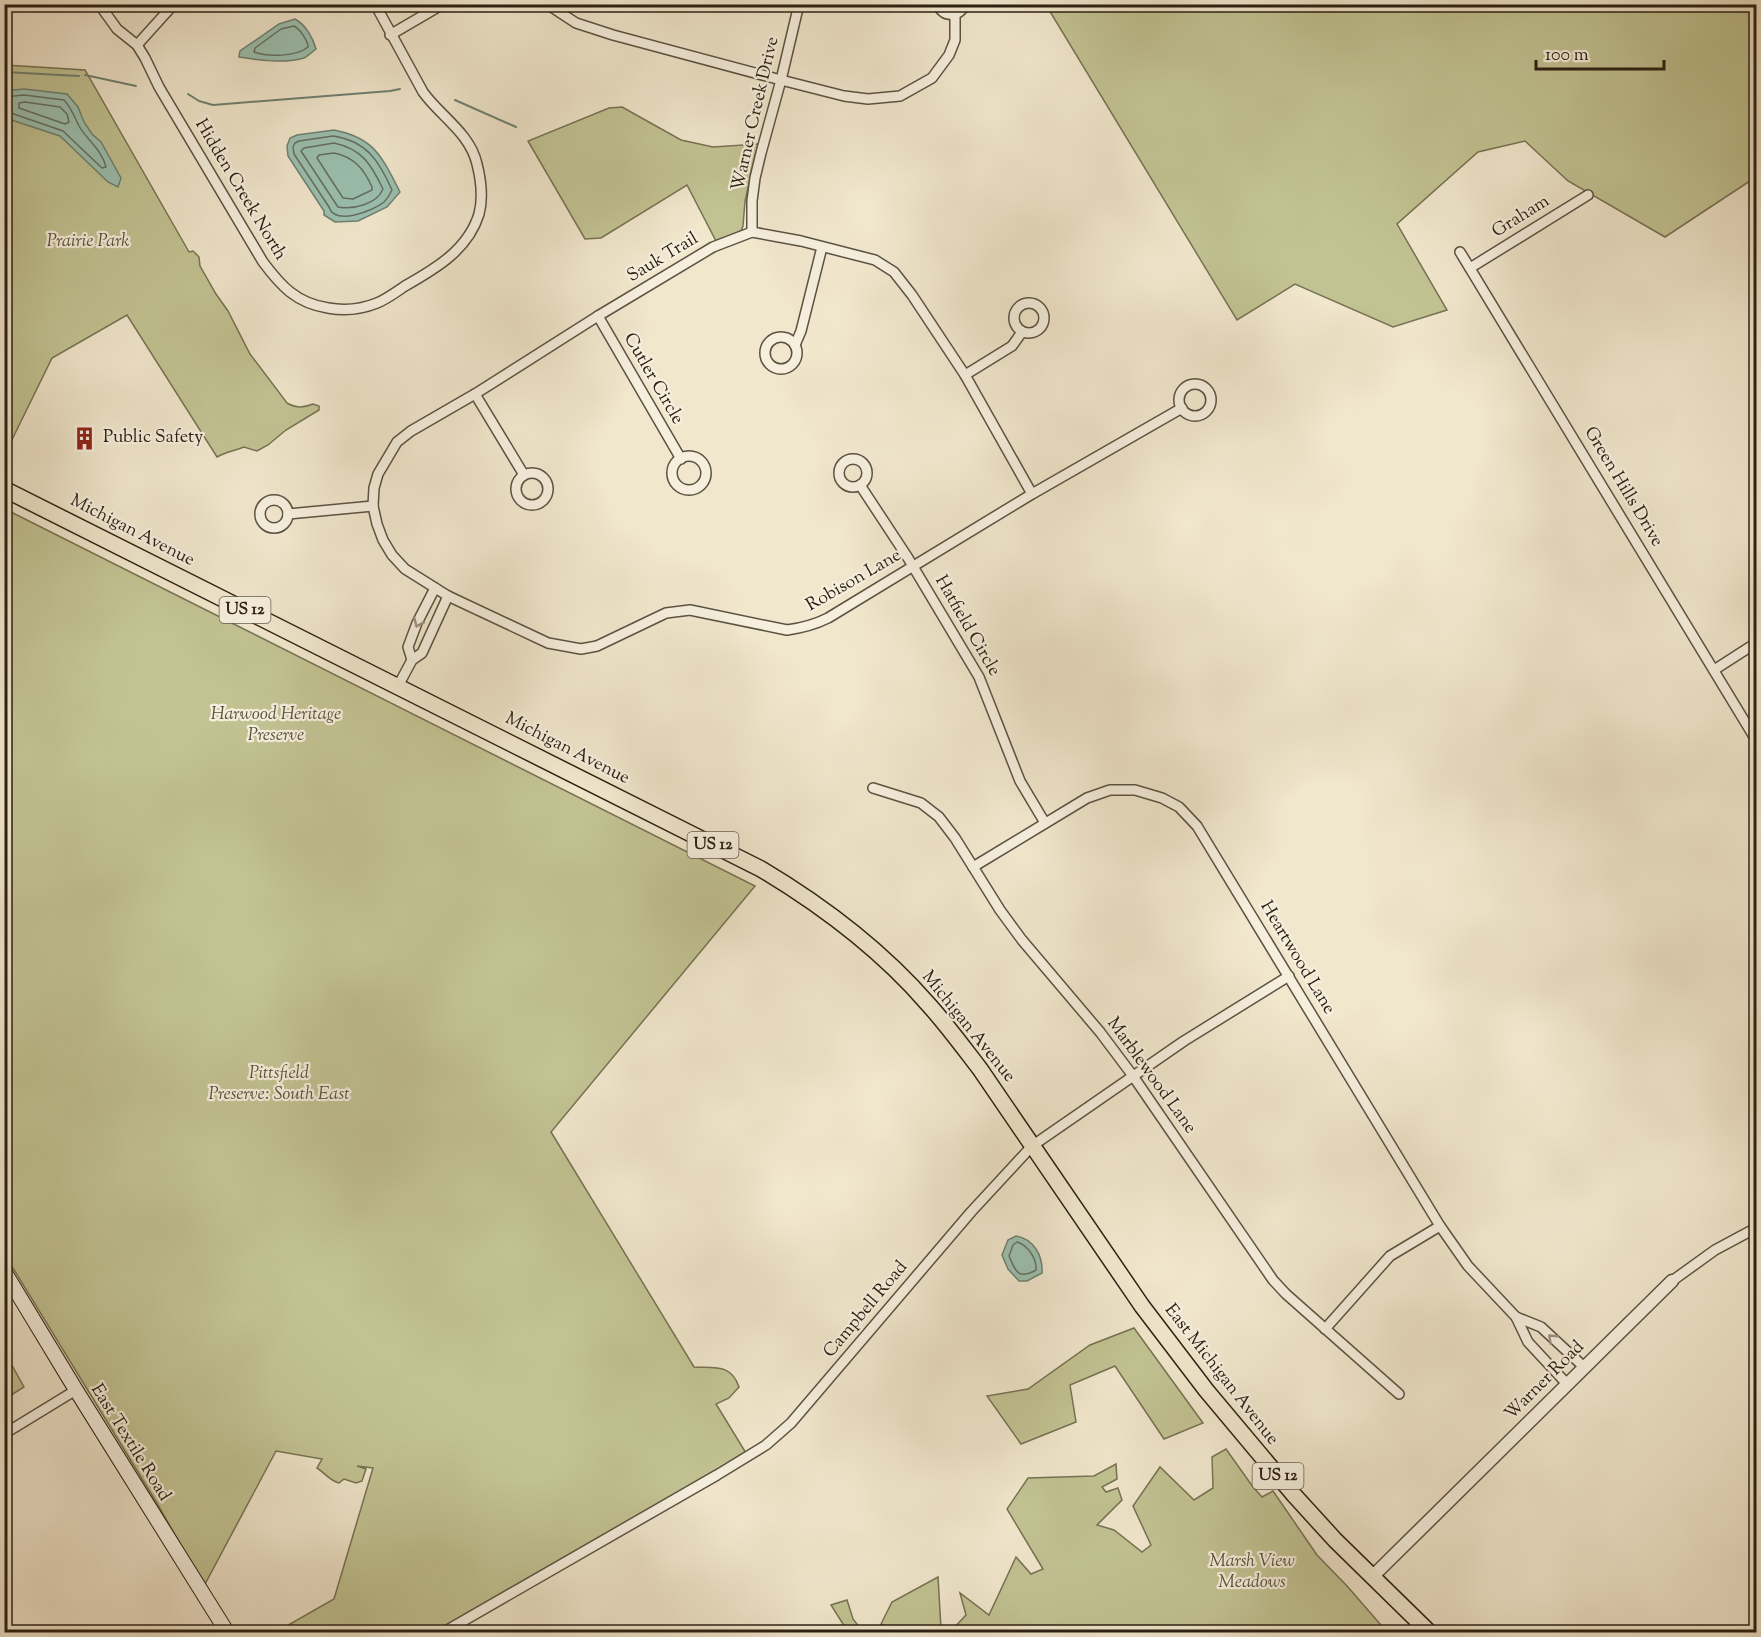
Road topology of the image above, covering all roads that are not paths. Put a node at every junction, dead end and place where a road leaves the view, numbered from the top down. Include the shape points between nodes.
1 (99, 4) edge
2 (174, 4) edge
3 (375, 4) edge
4 (443, 4) edge
5 (548, 4) edge
6 (799, 4) edge
7 (937, 4) edge
8 (966, 4) edge
9 (955, 15) junction
10 (390, 35) junction
11 (136, 45) junction
12 (781, 80) junction
13 (1588, 195) dead end
14 (752, 232) junction
15 (822, 247) junction
16 (1460, 252) dead end
17 (1470, 268) junction
18 (598, 316) junction
19 (1022, 332) dead end
20 (795, 345) dead end
21 (965, 375) junction
22 (475, 394) junction
23 (1182, 408) dead end
24 (681, 459) dead end
25 (524, 475) dead end
26 (860, 485) dead end
27 (4, 489) edge
28 (1032, 494) junction
29 (373, 506) junction
30 (288, 514) dead end
31 (913, 567) junction
32 (435, 588) junction
33 (448, 596) junction
34 (1756, 643) edge
35 (412, 660) junction
36 (1714, 669) junction
37 (399, 686) junction
38 (1756, 740) edge
39 (873, 788) dead end
40 (1045, 823) junction
41 (973, 867) junction
42 (1289, 976) junction
43 (1133, 1076) junction
44 (1032, 1146) junction
45 (1440, 1226) junction
46 (1756, 1228) edge
47 (4, 1271) edge
48 (1672, 1281) joint
49 (1516, 1317) junction
50 (1325, 1329) junction
51 (1584, 1367) junction
52 (1567, 1384) junction
53 (76, 1390) junction
54 (1400, 1394) dead end
55 (4, 1434) edge
56 (1372, 1577) junction
57 (227, 1632) edge
58 (444, 1632) edge
59 (1430, 1632) edge

1 - 11 street, Hidden Creek North via 117,29
2 - 11 street
3 - 10 street, Hidden Creek North
4 - 10 street
5 - 12 street via 576,23
6 - 12 street, Warner Creek Drive
7 - 9 street via 943,13
8 - 9 street
9 - 12 street via 956,40 949,55 932,78 900,96 860,99
10 - 11 street, Hidden Creek North via 423,92 469,144 482,193 479,214 452,256 432,271 377,303 348,310 304,301 280,285 256,251
12 - 14 street, Warner Creek Drive via 755,178
13 - 17 street, Graham
14 - 15 street
14 - 18 street, Sauk Trail via 713,247
15 - 20 street
15 - 21 street via 875,260 894,272
16 - 17 street, Green Hills Drive
17 - 36 street, Green Hills Drive
18 - 22 street, Sauk Trail
18 - 24 street, Cutler Circle
19 - 21 street via 1012,346
21 - 28 street
22 - 25 street
22 - 29 street, Sauk Trail via 397,442 378,474
23 - 28 street, Robison Lane
26 - 31 street, Hatfield Circle
27 - 37 highway, Michigan Avenue / US 12
28 - 31 street, Robison Lane
29 - 30 street
29 - 32 street, Sauk Trail via 392,555 405,569
31 - 33 street, Robison Lane via 828,618 801,628 787,630 690,610 666,614 597,646 581,649 548,643
31 - 40 street, Hatfield Circle via 980,677 1020,781
32 - 33 street, Sauk Trail
32 -> 35 street via 408,647
33 - 35 street via 422,653
34 - 36 street
35 - 37 street
36 - 38 street, Green Hills Drive
37 - 44 highway, Michigan Avenue / US 12 via 798,891 857,935 927,1003 980,1069
39 - 41 street, Marblewood Lane via 921,803 939,817
40 - 41 street, Heartwood Lane
40 - 42 street, Heartwood Lane via 1110,790 1135,790 1179,807 1197,826
41 - 43 street, Marblewood Lane via 1022,940
42 - 43 street, Campbell Road
42 - 45 street, Heartwood Lane
43 - 44 street, Campbell Road
43 - 50 street, Marblewood Lane via 1273,1280
44 - 56 highway, East Michigan Avenue / US 12 via 1142,1306 1206,1390 1294,1495
44 - 58 street, Campbell Road via 775,1438 752,1455
45 - 49 street, Heartwood Lane via 1468,1266
45 - 50 street via 1390,1256
46 - 48 street, Warner Road via 1715,1250
47 - 53 main road, East Textile Road
48 - 51 street, Warner Road
51 -> 49 street, Heartwood Lane via 1541,1327
49 - 52 street, Heartwood Lane via 1528,1342
50 - 54 street, Marblewood Lane
51 - 52 street, Warner Road
52 - 56 street, Warner Road
53 - 55 street
53 - 57 main road, East Textile Road
56 - 59 highway, East Michigan Avenue / US 12

